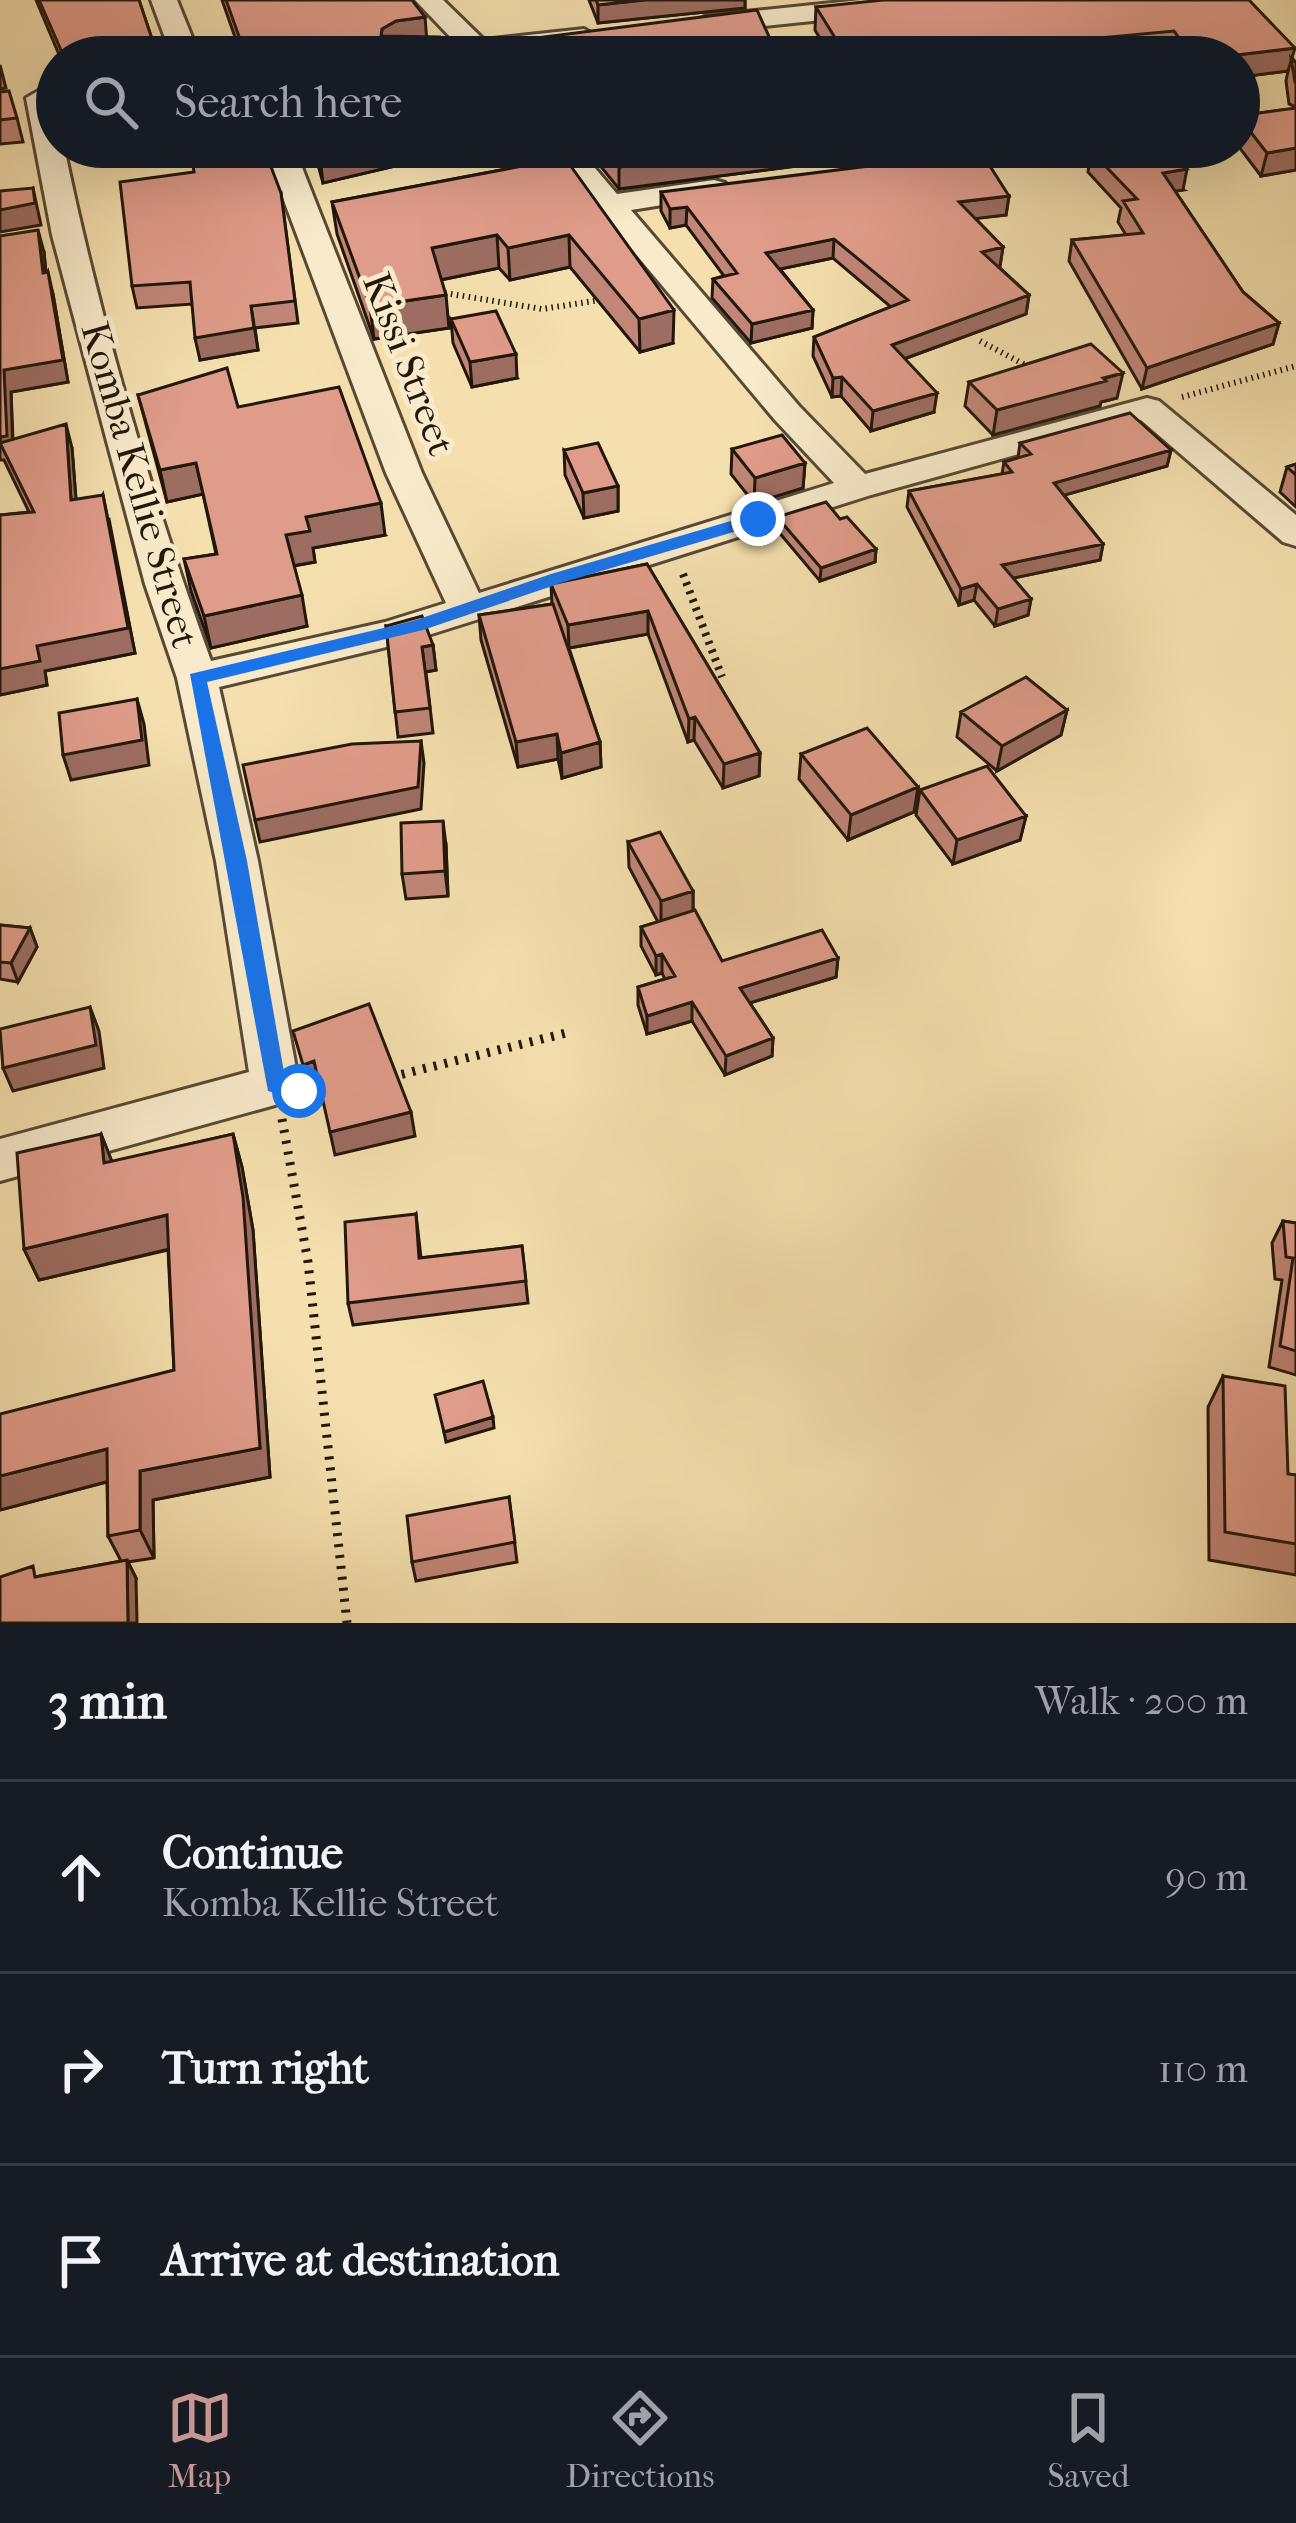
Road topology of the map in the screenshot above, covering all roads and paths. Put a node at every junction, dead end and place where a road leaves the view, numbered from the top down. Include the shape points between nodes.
1 (164, 0) edge
2 (428, 0) edge
3 (938, 0) edge
4 (687, 26) edge
5 (602, 35) edge
6 (178, 36) edge
7 (465, 36) edge
8 (595, 36) edge
9 (48, 168) edge
10 (288, 168) edge
11 (578, 168) edge
12 (740, 186) edge
13 (608, 204) junction
14 (425, 288) edge
15 (609, 299) edge
16 (980, 341) dead end
17 (1296, 366) edge
18 (1044, 375) edge
19 (1147, 408) junction
20 (857, 487) junction
21 (1296, 534) edge
22 (671, 545) junction
23 (467, 608) junction
24 (722, 677) dead end
25 (197, 678) junction
26 (570, 1032) dead end
27 (368, 1082) edge
28 (275, 1085) junction
29 (0, 1160) edge
30 (346, 1623) edge

1 - 6 street
2 - 7 street
3 - 4 street
5 - 8 street
9 - 25 street, Komba Kellie Street via 56,237
10 - 23 street, Kissi Street via 404,473
11 - 13 street
12 - 13 street
13 - 20 street
14 - 15 path via 542,309
16 - 18 path
17 - 19 path
19 - 20 street
19 - 21 street
20 - 22 street
22 - 23 street
22 - 24 path
23 - 25 street
25 - 28 street, Komba Kellie Street
26 - 27 path
28 - 29 street
28 - 30 path via 308,1262

